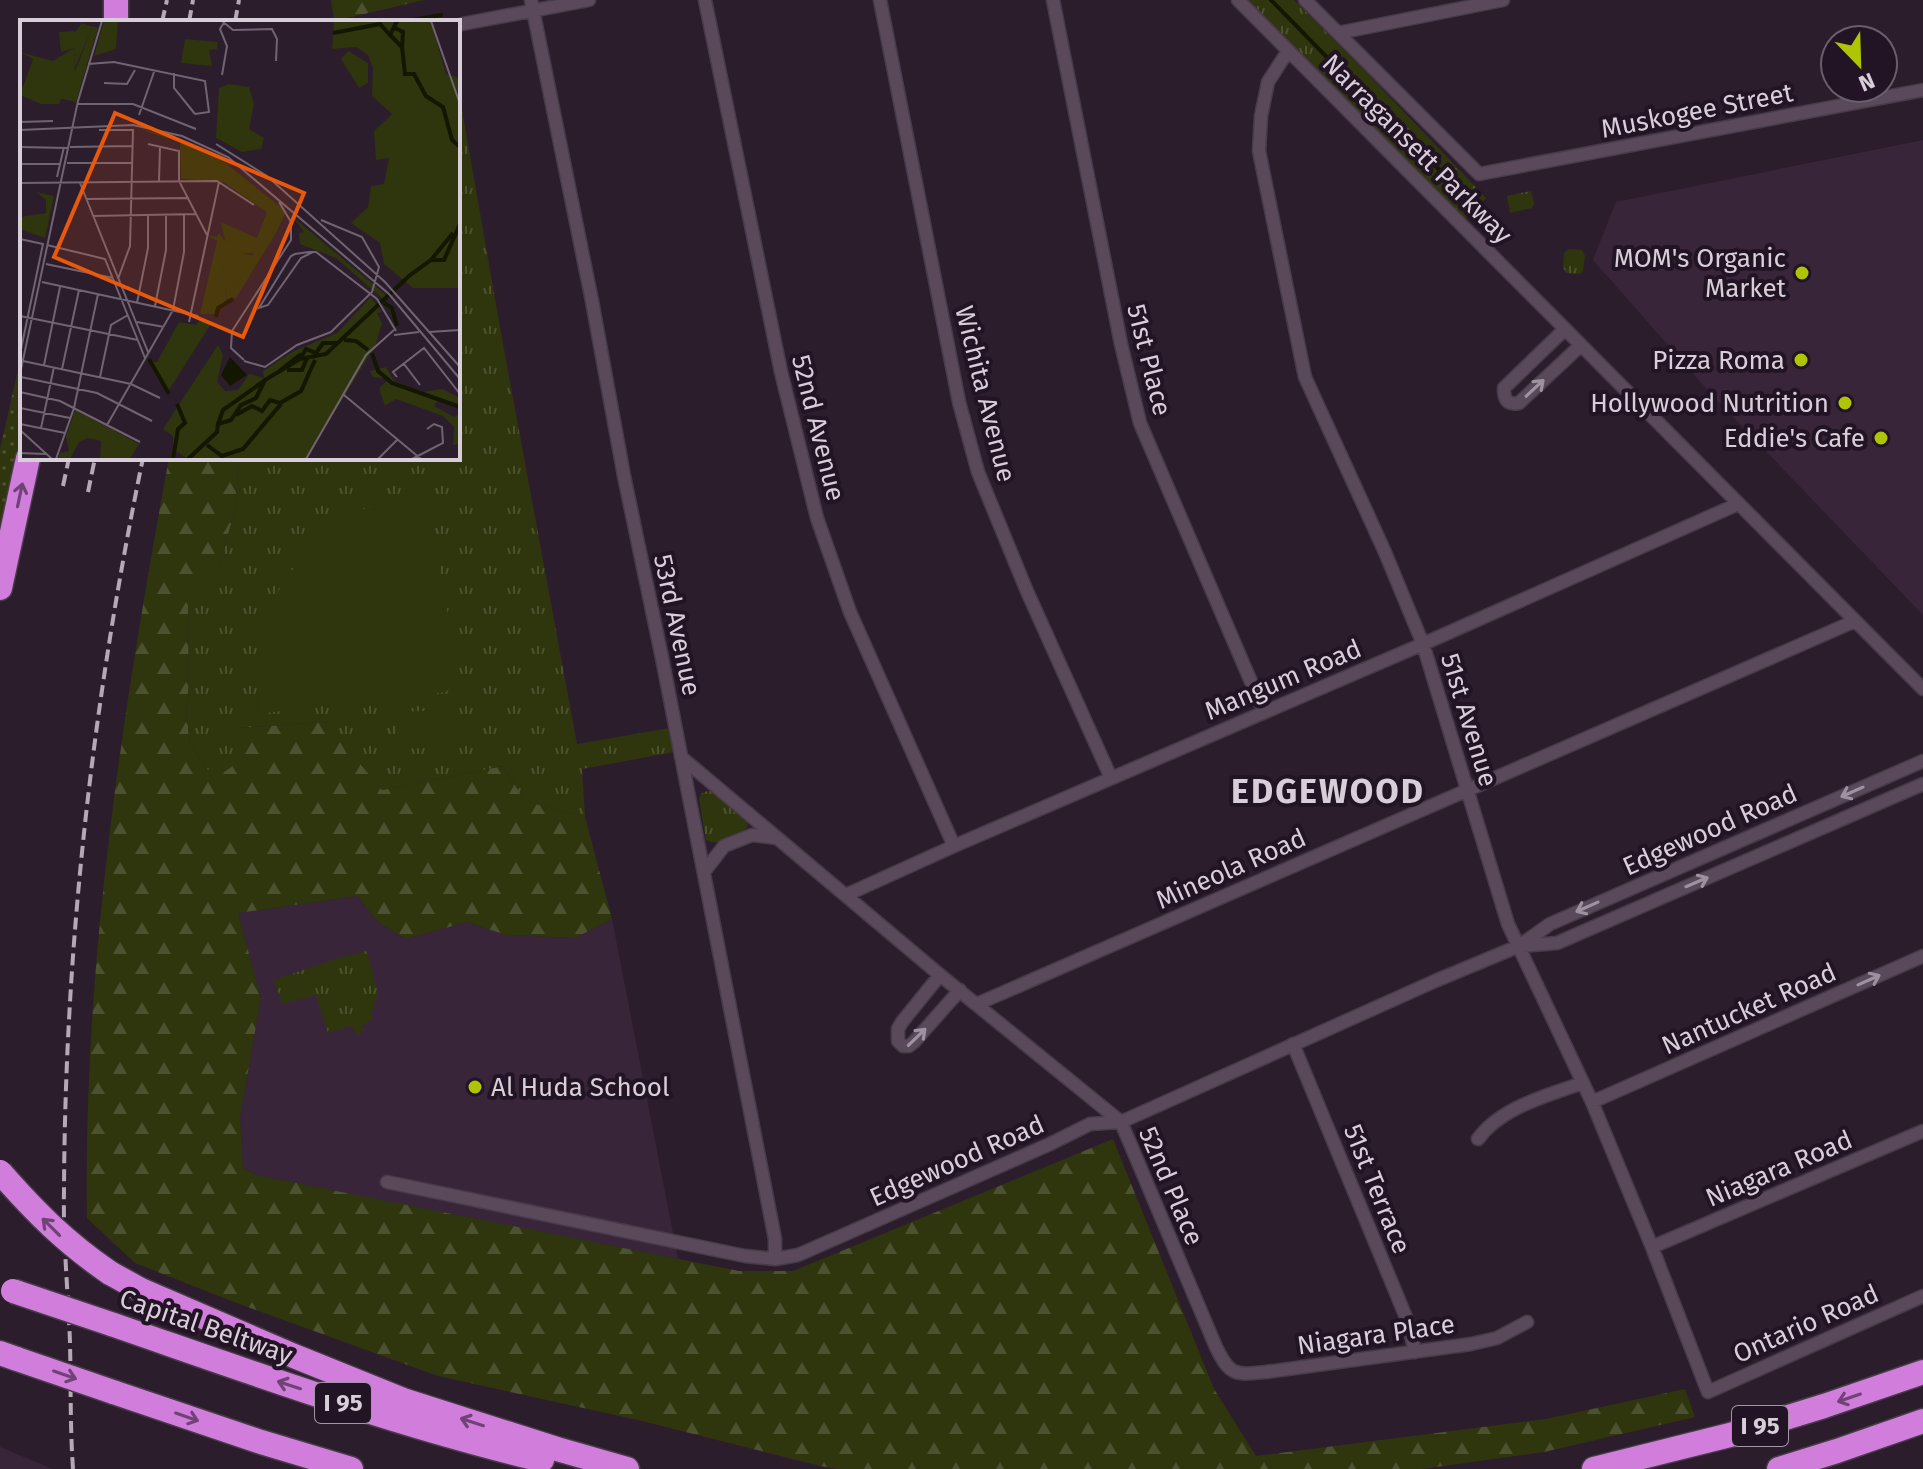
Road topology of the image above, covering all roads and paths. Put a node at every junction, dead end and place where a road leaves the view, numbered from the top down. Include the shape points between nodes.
1 (589, 0) edge
2 (705, 0) edge
3 (880, 0) edge
4 (1053, 0) edge
5 (1238, 0) edge
6 (1305, 0) edge
7 (1503, 0) edge
8 (532, 5) edge
9 (462, 24) dead end
10 (1338, 33) junction
11 (1288, 51) junction
12 (1923, 90) edge
13 (1479, 174) joint
14 (1564, 330) junction
15 (1580, 346) junction
16 (28, 460) edge
17 (1738, 504) junction
18 (0, 588) edge
19 (1855, 621) junction
20 (1423, 644) junction
21 (1923, 689) edge
22 (1264, 712) junction
23 (681, 757) junction
24 (1923, 761) edge
25 (1111, 778) junction
26 (1923, 784) edge
27 (1467, 789) junction
28 (780, 839) junction
29 (954, 846) junction
30 (704, 872) junction
31 (846, 895) junction
32 (1519, 946) junction
33 (1923, 956) edge
34 (940, 975) junction
35 (960, 990) junction
36 (977, 1004) junction
37 (1293, 1044) junction
38 (1582, 1083) junction
39 (1592, 1102) junction
40 (1121, 1122) junction
41 (1923, 1131) edge
42 (1478, 1139) dead end
43 (0, 1172) edge
44 (387, 1182) dead end
45 (1652, 1247) junction
46 (775, 1259) junction
47 (7, 1289) edge
48 (1923, 1296) edge
49 (1527, 1322) dead end
50 (1415, 1352) junction
51 (6, 1356) edge
52 (1227, 1368) joint
53 (1923, 1372) edge
54 (1708, 1392) joint
55 (1923, 1421) edge
56 (351, 1469) edge
57 (579, 1469) edge
58 (627, 1469) edge
59 (1594, 1469) edge
60 (1779, 1469) edge

1 - 8 street
2 - 29 street, 52nd Avenue via 781,372 817,518 850,612
3 - 25 street, Wichita Avenue via 956,387 978,472
4 - 22 street, 51st Place via 1140,423
5 - 11 street, Narragansett Parkway
6 - 10 street, Narragansett Parkway
7 - 10 street
8 - 9 street
8 - 23 street, 53rd Avenue
10 - 13 street, Narragansett Parkway
11 - 14 street, Narragansett Parkway
11 - 20 street, 51st Avenue via 1268,82 1259,151 1305,377
12 - 13 street, Muskogee Street
14 - 15 street, Narragansett Parkway
14 -> 15 street via 1504,388 1507,402 1519,403
15 - 17 street, Narragansett Parkway
18 -> 16 highway
17 - 19 street, Narragansett Parkway
17 - 20 street, Mangum Road
19 - 21 street, Narragansett Parkway
19 - 27 street, Mineola Road
20 - 22 street, Mangum Road
20 - 27 street, 51st Avenue
22 - 25 street, Mangum Road
23 - 28 street, 52nd Place
23 - 30 street, 53rd Avenue
24 -> 32 street, Edgewood Road via 1550,924
25 - 29 street, Mangum Road
32 -> 26 street, Edgewood Road via 1557,943
27 - 32 street, 51st Avenue
27 - 36 street, Mineola Road
28 - 30 street via 752,835 724,846
28 - 31 street, 52nd Place
29 - 31 street, Mangum Road
30 - 46 street, 53rd Avenue
31 - 34 street, 52nd Place
32 - 37 street, Edgewood Road
32 - 38 street, 51st Avenue
39 -> 33 street, Nantucket Road
34 - 35 street, 52nd Place
34 -> 35 street via 898,1029 903,1046 914,1042
35 - 36 street, 52nd Place
36 - 40 street, 52nd Place
37 - 40 street, Edgewood Road
37 - 50 street, 51st Terrace via 1408,1322
38 - 39 street, 51st Avenue
38 - 42 street via 1501,1117
39 - 45 street, 51st Avenue
40 - 46 street, Edgewood Road via 1090,1124 798,1255
40 - 52 street, 52nd Place
41 - 45 street, Niagara Road
58 -> 43 highway, bridge via 403,1400 169,1302 110,1273 62,1238
44 - 46 street, Edgewood Road
45 - 54 street, 51st Avenue
57 -> 47 highway, Capital Beltway / I 95, bridge via 396,1420
48 - 54 street, Ontario Road
49 - 50 street, Niagara Place via 1497,1338
50 - 52 street, Niagara Place via 1242,1375
51 -> 56 highway, I 95, bridge
53 -> 59 highway, I 95 via 1730,1435
55 - 60 highway, I 95

